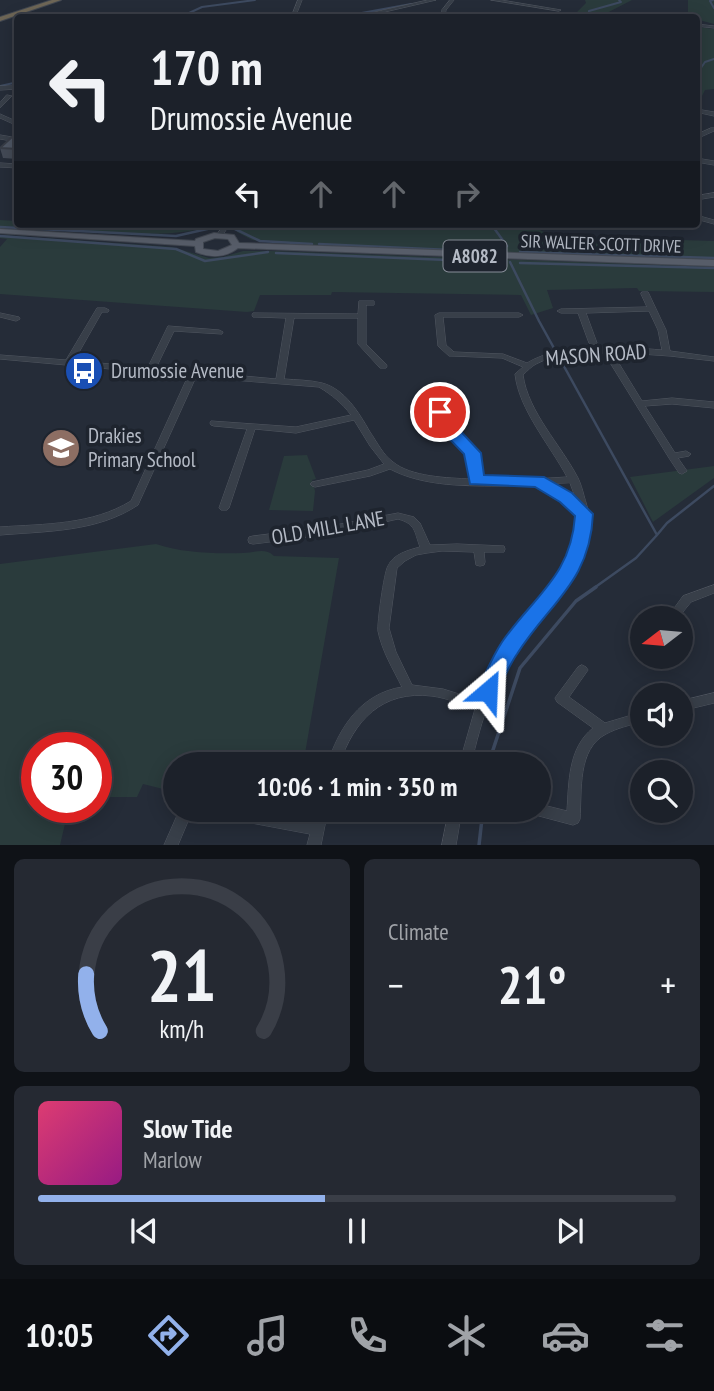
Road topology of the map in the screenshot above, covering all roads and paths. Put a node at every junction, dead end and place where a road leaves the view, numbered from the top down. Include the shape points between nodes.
1 (50, 0) edge
2 (58, 0) edge
3 (434, 0) edge
4 (493, 0) edge
5 (559, 10) dead end
6 (454, 12) dead end
7 (369, 14) edge
8 (462, 14) edge
9 (0, 18) edge
10 (14, 100) edge
11 (0, 106) edge
12 (705, 125) dead end
13 (713, 129) edge
14 (224, 228) edge
15 (0, 231) edge
16 (220, 235) junction
17 (197, 244) junction
18 (236, 245) junction
19 (714, 263) edge
20 (645, 294) dead end
21 (371, 303) dead end
22 (652, 309) junction
23 (105, 310) dead end
24 (561, 311) dead end
25 (581, 311) junction
26 (263, 314) dead end
27 (519, 315) dead end
28 (290, 316) junction
29 (362, 316) junction
30 (161, 327) dead end
31 (171, 328) junction
32 (212, 333) dead end
33 (593, 343) dead end
34 (606, 350) junction
35 (666, 351) junction
36 (0, 357) edge
37 (714, 359) edge
38 (69, 362) junction
39 (376, 364) dead end
40 (526, 365) junction
41 (151, 369) junction
42 (193, 374) junction
43 (280, 380) junction
44 (445, 397) dead end
45 (639, 404) junction
46 (714, 405) edge
47 (356, 417) junction
48 (214, 423) dead end
49 (252, 426) junction
50 (686, 454) dead end
51 (672, 456) junction
52 (391, 465) junction
53 (682, 471) dead end
54 (574, 479) junction
55 (476, 480) junction
56 (538, 481) junction
57 (315, 484) dead end
58 (214, 498) dead end
59 (584, 514) junction
60 (0, 531) edge
61 (253, 540) dead end
62 (426, 549) junction
63 (479, 549) junction
64 (500, 549) dead end
65 (480, 562) dead end
66 (714, 589) edge
67 (681, 606) edge
68 (582, 670) dead end
69 (408, 690) junction
70 (714, 698) edge
71 (693, 703) edge
72 (481, 706) junction
73 (630, 721) edge
74 (604, 729) junction
75 (336, 752) edge
76 (469, 752) edge
77 (551, 813) edge
78 (181, 822) edge
79 (280, 822) edge
80 (319, 822) edge
81 (454, 822) edge
82 (318, 829) junction
83 (172, 845) edge
84 (314, 845) edge
85 (449, 845) edge

1 - 9 highway
2 - 9 highway
3 - 7 street
4 - 5 street
6 - 8 street
10 - 11 street via 7,98
12 - 13 street
14 - 16 street
15 - 17 main road, A8082
16 - 17 main road, A8082
16 - 18 main road, A8082 via 231,237
17 - 18 main road, A8082 via 202,252 213,254
18 - 19 main road, SIR WALTER SCOTT DRIVE / A8082
20 - 22 street
21 - 29 street via 362,303
22 - 25 street
22 - 35 street
23 - 38 street via 100,310
24 - 25 street
25 - 33 street
26 - 28 street
27 - 40 street via 438,310 442,346 449,353 503,356
28 - 29 street
28 - 43 street
29 - 39 street via 362,344
30 - 31 street
31 - 32 street
31 - 41 street
34 - 35 street, MASON ROAD
34 - 40 street, MASON ROAD via 547,357
34 - 45 street
35 - 37 street, MASON ROAD
36 - 38 street
38 - 41 street
40 - 54 street, MASON ROAD via 519,374 521,389
41 - 42 street
42 - 43 street
42 - 60 street via 135,503 124,512 97,520
43 - 47 street via 331,389
44 - 55 street via 441,418 472,453
45 - 46 street
45 - 51 street
47 - 49 street via 296,430
47 - 52 street
48 - 49 street via 225,420
49 - 58 street via 225,504
50 - 51 street
51 - 53 street
52 - 55 street via 426,480
52 - 57 street
54 - 56 street
54 - 59 street, MASON ROAD
55 - 56 street
56 - 59 street
59 - 72 street via 574,565 509,649
61 - 62 street, OLD MILL LANE via 281,542 398,516 417,525
62 - 63 street, OLD MILL LANE
62 - 69 street, OLD MILL LANE via 398,559 388,586 385,640
63 - 64 street, OLD MILL LANE
63 - 65 street
66 - 67 street via 687,598
68 - 74 street via 561,698
69 - 72 street via 429,691
69 - 75 street via 378,699 355,718
70 - 71 street
72 - 76 street
73 - 74 street
74 - 77 street via 591,736 582,750 573,819
78 - 83 street
79 - 82 street
80 - 82 street
81 - 85 street
82 - 84 street

